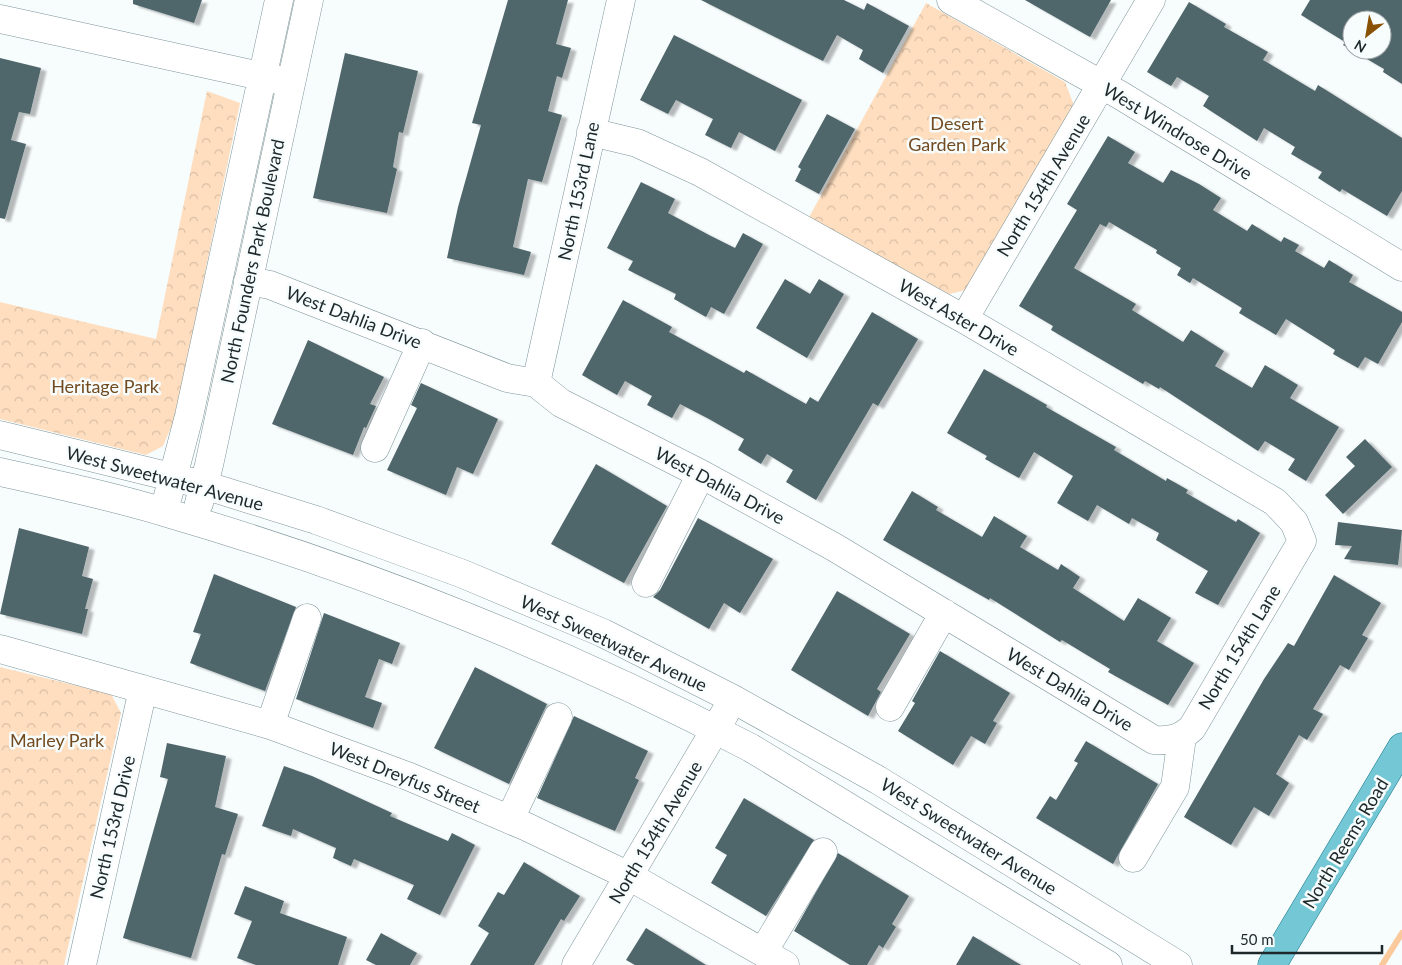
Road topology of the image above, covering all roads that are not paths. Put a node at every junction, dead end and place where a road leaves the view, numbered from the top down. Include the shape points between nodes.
1 (279, 0) edge
2 (309, 0) edge
3 (621, 0) edge
4 (951, 0) edge
5 (1151, 0) edge
6 (0, 19) edge
7 (262, 76) junction
8 (290, 83) junction
9 (1101, 85) junction
10 (591, 132) junction
11 (1402, 266) edge
12 (248, 281) junction
13 (964, 319) junction
14 (422, 343) junction
15 (536, 383) junction
16 (0, 435) edge
17 (375, 448) dead end
18 (0, 472) edge
19 (701, 474) junction
20 (174, 478) junction
21 (204, 485) junction
22 (163, 511) junction
23 (193, 521) junction
24 (1302, 541) joint
25 (646, 583) dead end
26 (944, 613) junction
27 (307, 618) dead end
28 (0, 649) edge
29 (143, 689) junction
30 (733, 699) junction
31 (890, 707) dead end
32 (558, 717) dead end
33 (270, 725) junction
34 (716, 730) junction
35 (1175, 739) junction
36 (1402, 747) edge
37 (510, 819) junction
38 (823, 852) dead end
39 (1133, 858) dead end
40 (629, 876) junction
41 (774, 958) edge
42 (82, 965) edge
43 (576, 965) edge
44 (1108, 965) edge
45 (1178, 965) edge
46 (1272, 965) edge

1 - 7 street, North Founders Park Boulevard
2 - 8 street, North Founders Park Boulevard
3 - 10 street, North 153rd Lane
4 - 9 street, West Windrose Drive
5 - 9 street, North 154th Avenue
6 - 7 street
7 - 8 street
7 - 20 street, North Founders Park Boulevard
8 - 12 street, North Founders Park Boulevard
9 - 11 street, West Windrose Drive
9 - 13 street, North 154th Avenue
10 - 13 street, West Aster Drive via 637,143 700,172
10 - 15 street, North 153rd Lane
12 - 14 street, West Dahlia Drive via 270,285
12 - 21 street, North Founders Park Boulevard
13 - 24 street, West Aster Drive via 1275,502 1294,522
14 - 15 street, West Dahlia Drive via 507,378
14 - 17 street
15 - 19 street, West Dahlia Drive via 561,402
16 - 20 street, West Sweetwater Avenue
18 - 22 street, West Sweetwater Avenue
19 - 25 street
19 - 26 street, West Dahlia Drive via 834,547
20 - 21 street, West Sweetwater Avenue
20 - 22 street, North Founders Park Boulevard
21 - 23 street, North Founders Park Boulevard
21 - 30 street, West Sweetwater Avenue via 316,520 463,574 603,633
22 - 23 street, West Sweetwater Avenue
23 - 34 street, West Sweetwater Avenue via 429,602 510,635
24 - 35 street, North 154th Lane via 1192,728
26 - 31 street
26 - 35 street, West Dahlia Drive via 1154,740
27 - 33 street
28 - 29 street, West Dreyfus Street
29 - 33 street, West Dreyfus Street
29 - 42 street, North 153rd Drive
30 - 34 street, North 154th Avenue
30 - 45 street, West Sweetwater Avenue via 878,780
32 - 37 street
33 - 37 street, West Dreyfus Street via 410,777
34 - 40 street, North 154th Avenue
34 - 44 street, West Sweetwater Avenue via 853,808
35 - 39 street via 1175,787
36 - 46 main road, North Reems Road
37 - 40 street, West Dreyfus Street
38 - 41 street
40 - 41 street, West Dreyfus Street
40 - 43 street, North 154th Avenue

